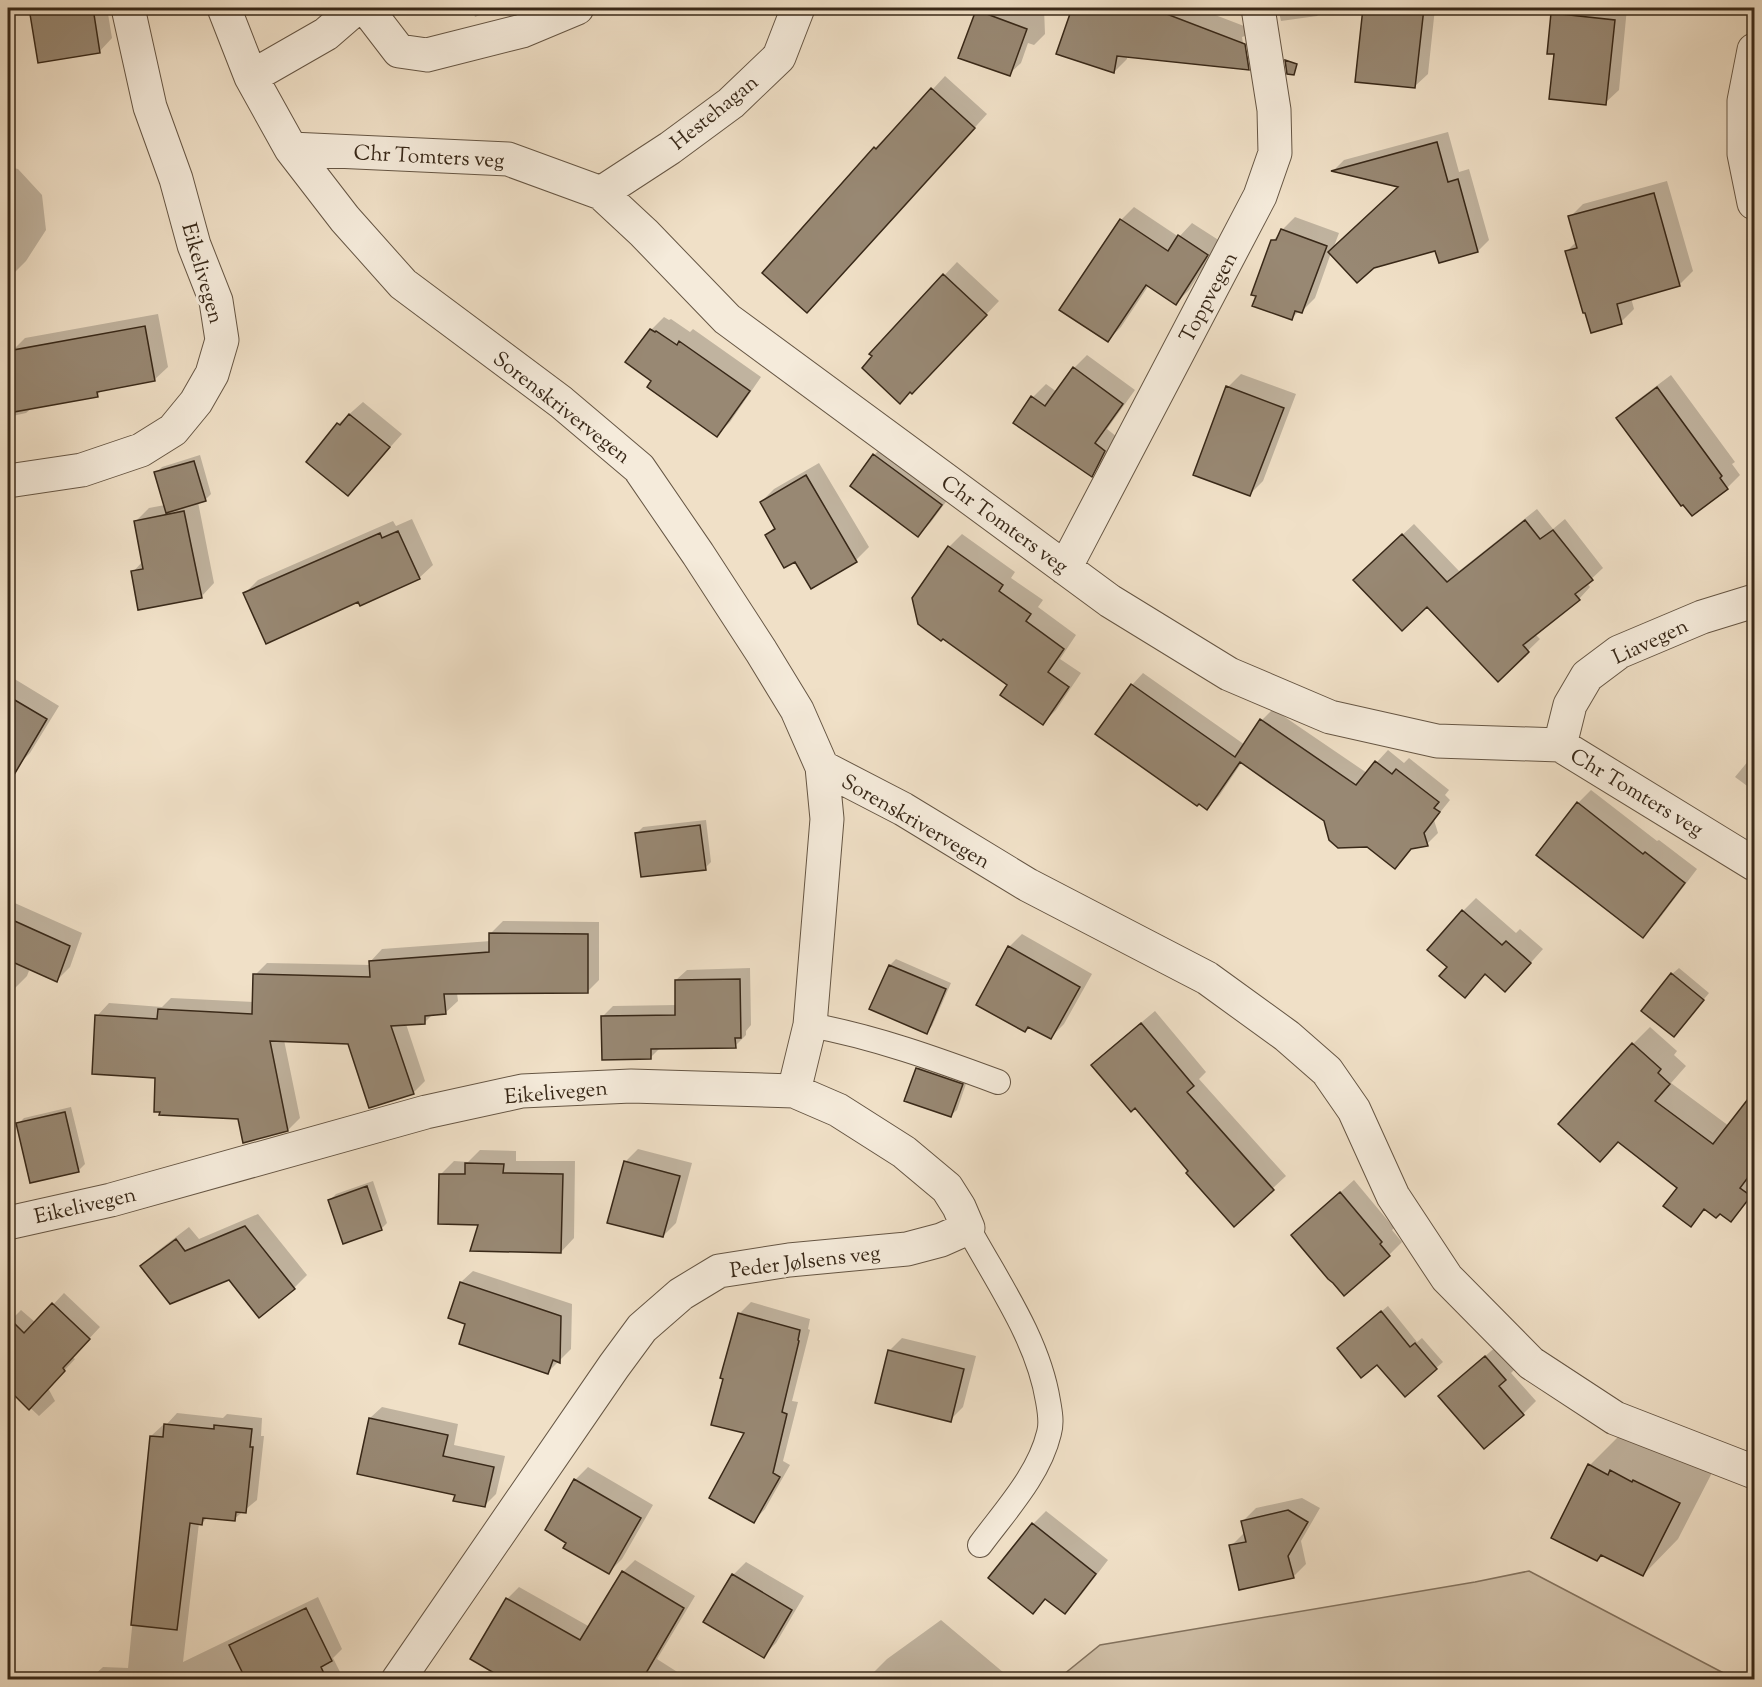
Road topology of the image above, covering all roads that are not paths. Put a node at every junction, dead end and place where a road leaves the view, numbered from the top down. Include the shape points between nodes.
1 (128, 8) edge
2 (224, 8) edge
3 (356, 8) edge
4 (366, 8) edge
5 (577, 8) edge
6 (798, 8) edge
7 (1258, 8) edge
8 (1755, 50) edge
9 (251, 76) junction
10 (291, 149) junction
11 (601, 193) junction
12 (1755, 203) edge
13 (8, 481) edge
14 (1065, 568) junction
15 (1755, 601) edge
16 (1560, 745) junction
17 (822, 767) junction
18 (1755, 864) edge
19 (810, 1026) junction
20 (998, 1082) dead end
21 (794, 1091) junction
22 (8, 1223) edge
23 (968, 1228) junction
24 (1755, 1472) edge
25 (980, 1545) dead end
26 (398, 1680) edge

1 - 13 street, Eikelivegen via 150,107 216,301 222,340 212,374 173,430 141,450 82,470
2 - 9 street, Sorenskrivervegen
3 - 9 street via 326,34
4 - 5 street via 399,51 427,55 522,31
6 - 11 street, Hestehagan via 779,57 731,103
7 - 14 street, Toppvegen via 1274,110 1272,164 1260,196
8 - 12 street via 1744,101 1744,154
9 - 10 street, Sorenskrivervegen
10 - 11 street, Chr Tomters veg via 508,159
10 - 17 street, Sorenskrivervegen via 345,219 403,284 561,402 639,468 761,651 796,710
11 - 14 street, Chr Tomters veg via 727,319
14 - 16 street, Chr Tomters veg via 1110,601 1229,675 1329,717 1437,741
15 - 16 street, Liavegen via 1702,617 1619,652 1587,676 1570,705
16 - 18 street, Chr Tomters veg
17 - 19 street via 827,819
17 - 24 street, Sorenskrivervegen via 903,809 1028,885 1207,978 1287,1036 1327,1071 1354,1110 1393,1196 1448,1278 1531,1363 1615,1418
19 - 20 lane via 865,1037
19 - 21 street
21 - 22 street, Eikelivegen via 631,1086 522,1090 426,1112 111,1200
21 - 23 street via 838,1110 904,1152 947,1188
23 - 25 lane via 1023,1326 1045,1382 1051,1416 1050,1432 1028,1479
23 - 26 street, Peder Jølsens veg via 907,1250 789,1260 719,1271 681,1294 642,1328 614,1366

